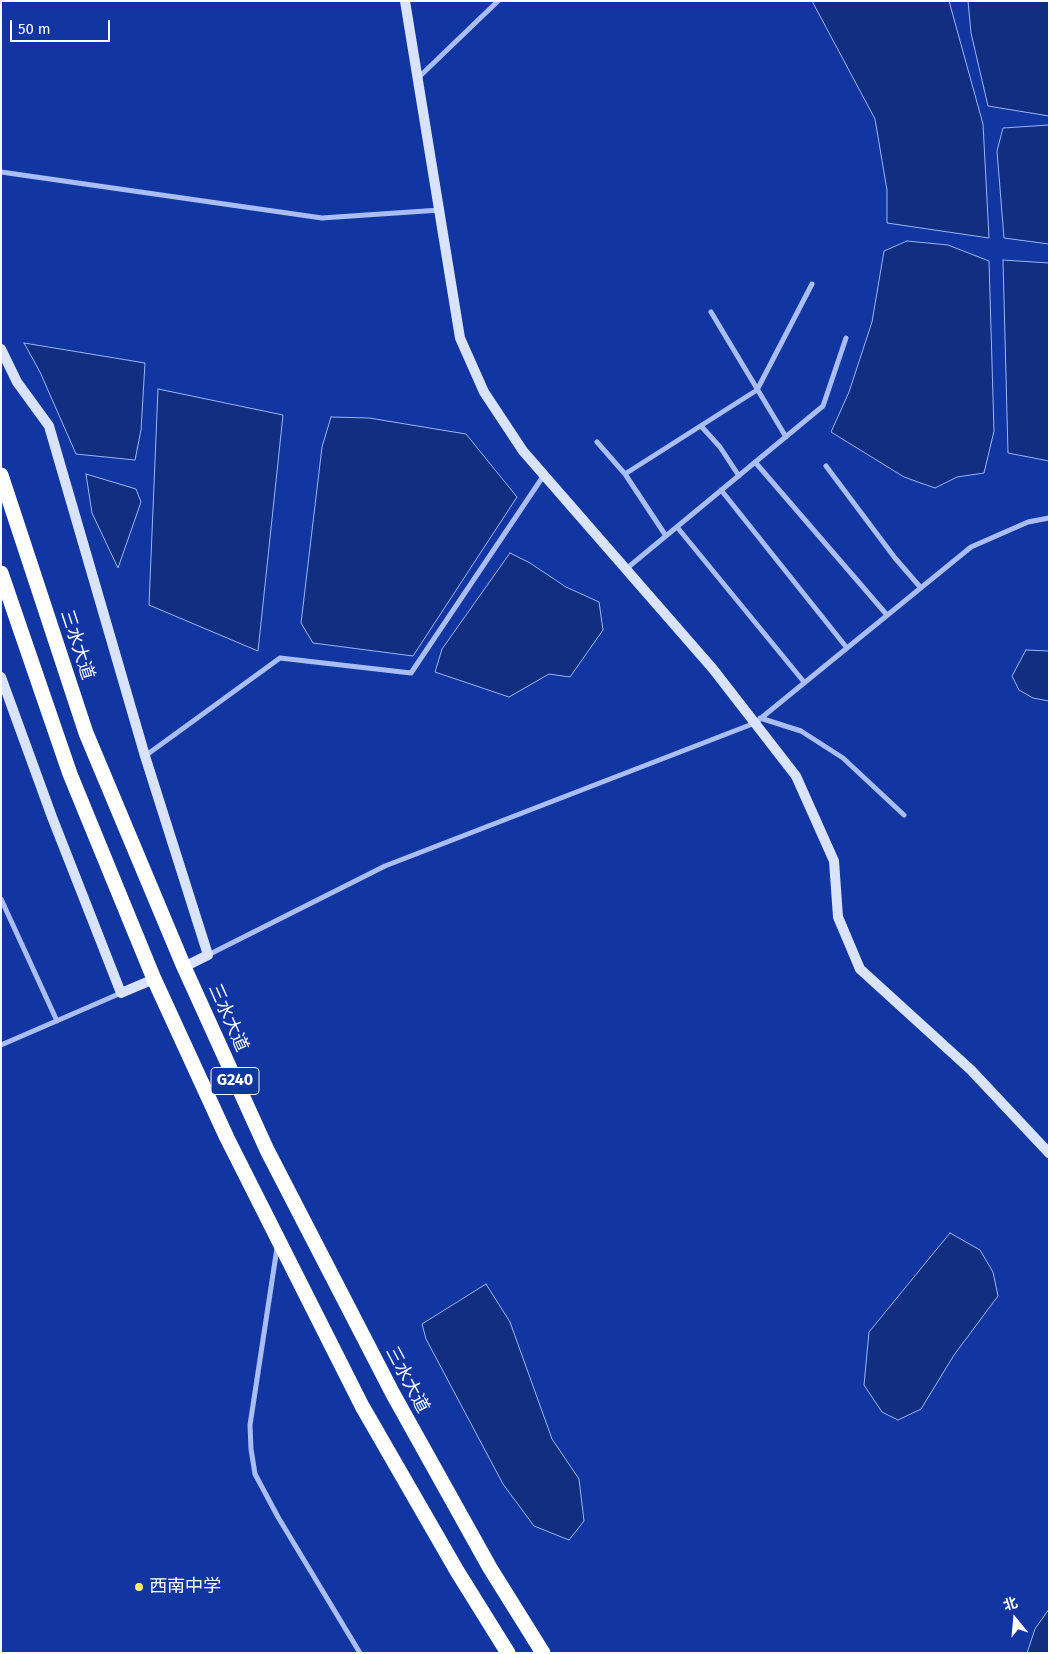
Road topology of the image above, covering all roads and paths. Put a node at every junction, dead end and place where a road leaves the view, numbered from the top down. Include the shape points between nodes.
1 (405, 1) edge
2 (498, 1) edge
3 (418, 78) junction
4 (1, 172) edge
5 (440, 210) junction
6 (812, 284) dead end
7 (711, 312) dead end
8 (846, 338) dead end
9 (1, 349) edge
10 (758, 390) junction
11 (701, 426) junction
12 (786, 437) junction
13 (597, 442) dead end
14 (755, 462) junction
15 (826, 466) dead end
16 (625, 474) junction
17 (1, 475) edge
18 (544, 475) junction
19 (739, 476) junction
20 (721, 490) junction
21 (1049, 518) edge
22 (677, 527) junction
23 (666, 536) junction
24 (626, 569) junction
25 (1, 573) edge
26 (921, 588) junction
27 (887, 615) junction
28 (846, 648) junction
29 (1, 677) edge
30 (804, 682) junction
31 (758, 721) junction
32 (145, 756) junction
33 (904, 815) dead end
34 (1, 899) edge
35 (208, 955) junction
36 (184, 967) junction
37 (154, 979) junction
38 (121, 993) junction
39 (57, 1021) junction
40 (1, 1045) edge
41 (1049, 1152) edge
42 (278, 1243) junction
43 (360, 1653) edge
44 (508, 1653) edge
45 (543, 1653) edge

1 - 3 main road
2 - 3 street
3 - 5 main road
4 - 5 street via 322,218
5 - 18 main road via 460,338 484,392 522,451
6 - 10 street
7 - 10 street
8 - 12 street via 824,406
9 - 32 main road via 17,382 49,426
10 - 11 street
10 - 12 street
11 - 16 street
11 - 19 street
12 - 14 street
13 - 16 street
14 - 19 street
14 - 27 street
15 - 26 street
16 - 23 street
17 - 36 highway, 三水大道 / G240 via 86,732
18 - 24 main road
18 - 32 street via 411,672 280,658
19 - 20 street
20 - 22 street
20 - 28 street
21 - 26 street via 1028,522 971,547
22 - 23 street
22 - 30 street
23 - 24 street
24 - 31 main road
25 - 37 highway, G240 via 70,774
26 - 27 street
27 - 28 street
28 - 30 street
29 - 38 main road
30 - 31 street
31 - 33 street via 801,731 843,758
31 - 35 street via 385,866
31 - 41 main road via 796,776 834,861 838,917 860,969 971,1070
32 - 35 main road
34 - 39 street
35 - 36 main road
36 - 45 highway, 三水大道 / G240 via 267,1150 388,1386 490,1568
37 - 38 main road
37 - 42 highway, G240
38 - 39 street
39 - 40 street
42 - 43 street via 250,1425 255,1474
42 - 44 highway, G240 via 362,1406

